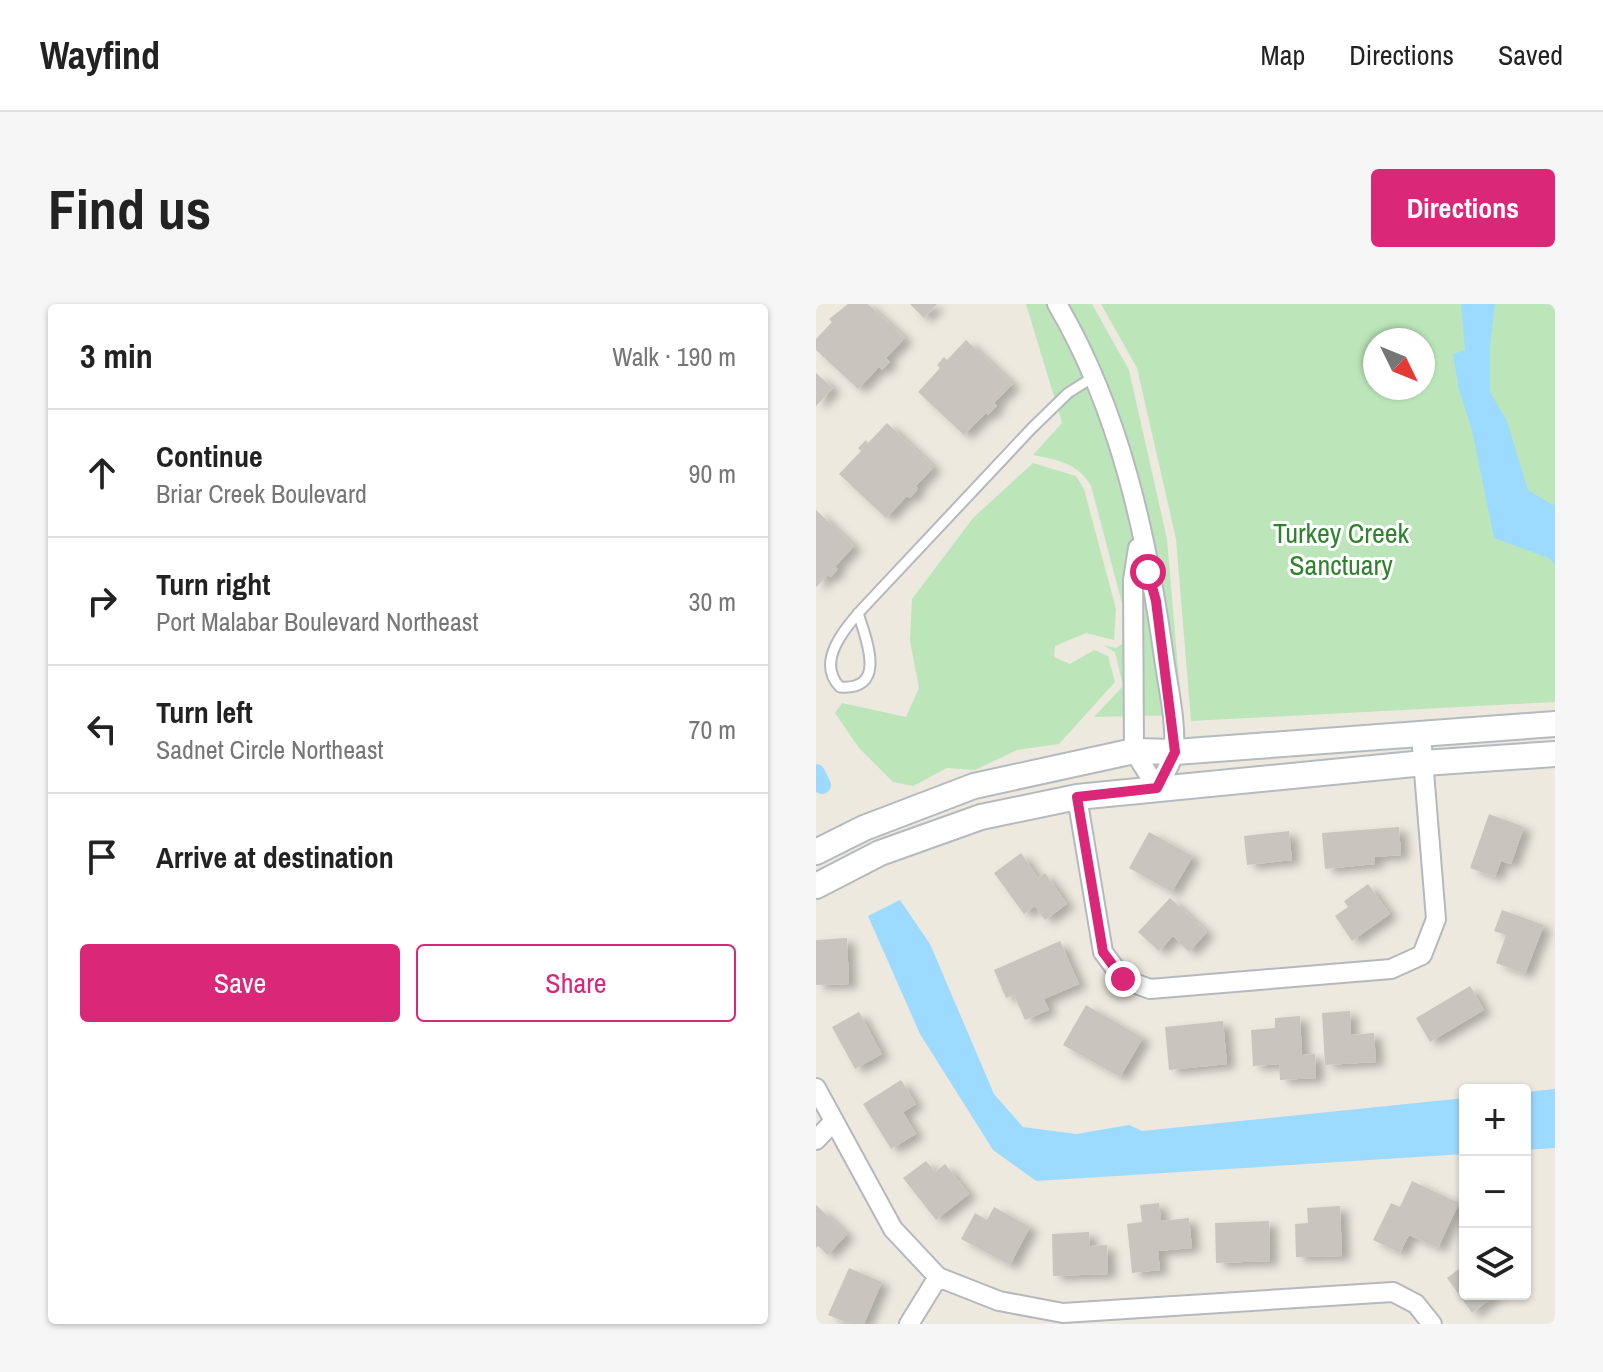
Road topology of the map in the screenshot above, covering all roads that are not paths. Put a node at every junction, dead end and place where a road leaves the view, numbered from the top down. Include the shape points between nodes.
1 (1057, 304) edge
2 (1095, 376) junction
3 (1141, 526) junction
4 (858, 613) junction
5 (1555, 724) edge
6 (1421, 735) junction
7 (1134, 751) junction
8 (1175, 752) junction
9 (1555, 754) edge
10 (1424, 763) junction
11 (1157, 788) junction
12 (1077, 797) junction
13 (816, 852) edge
14 (816, 886) edge
15 (816, 1088) edge
16 (833, 1122) junction
17 (816, 1140) edge
18 (938, 1277) junction
19 (909, 1324) edge
20 (1432, 1324) edge

1 - 2 street
2 - 3 street
2 - 4 lane via 1068,393 1032,428
3 - 7 street via 1133,580
3 - 8 street
4 - 4 lane via 823,654 825,674 840,687 857,686 870,670
5 - 6 street
6 - 8 street
6 - 10 street
7 - 8 street
7 - 11 street
7 - 13 street via 974,786
8 - 11 street
9 - 10 street
10 - 11 street
10 - 12 street via 1436,919 1422,955 1391,969 1150,989 1123,979 1103,952
11 - 12 street
12 - 14 street via 981,817 880,853
15 - 16 street
16 - 17 street
16 - 18 street via 893,1229
18 - 19 street
18 - 20 street via 999,1301 1063,1313 1393,1292 1416,1304

